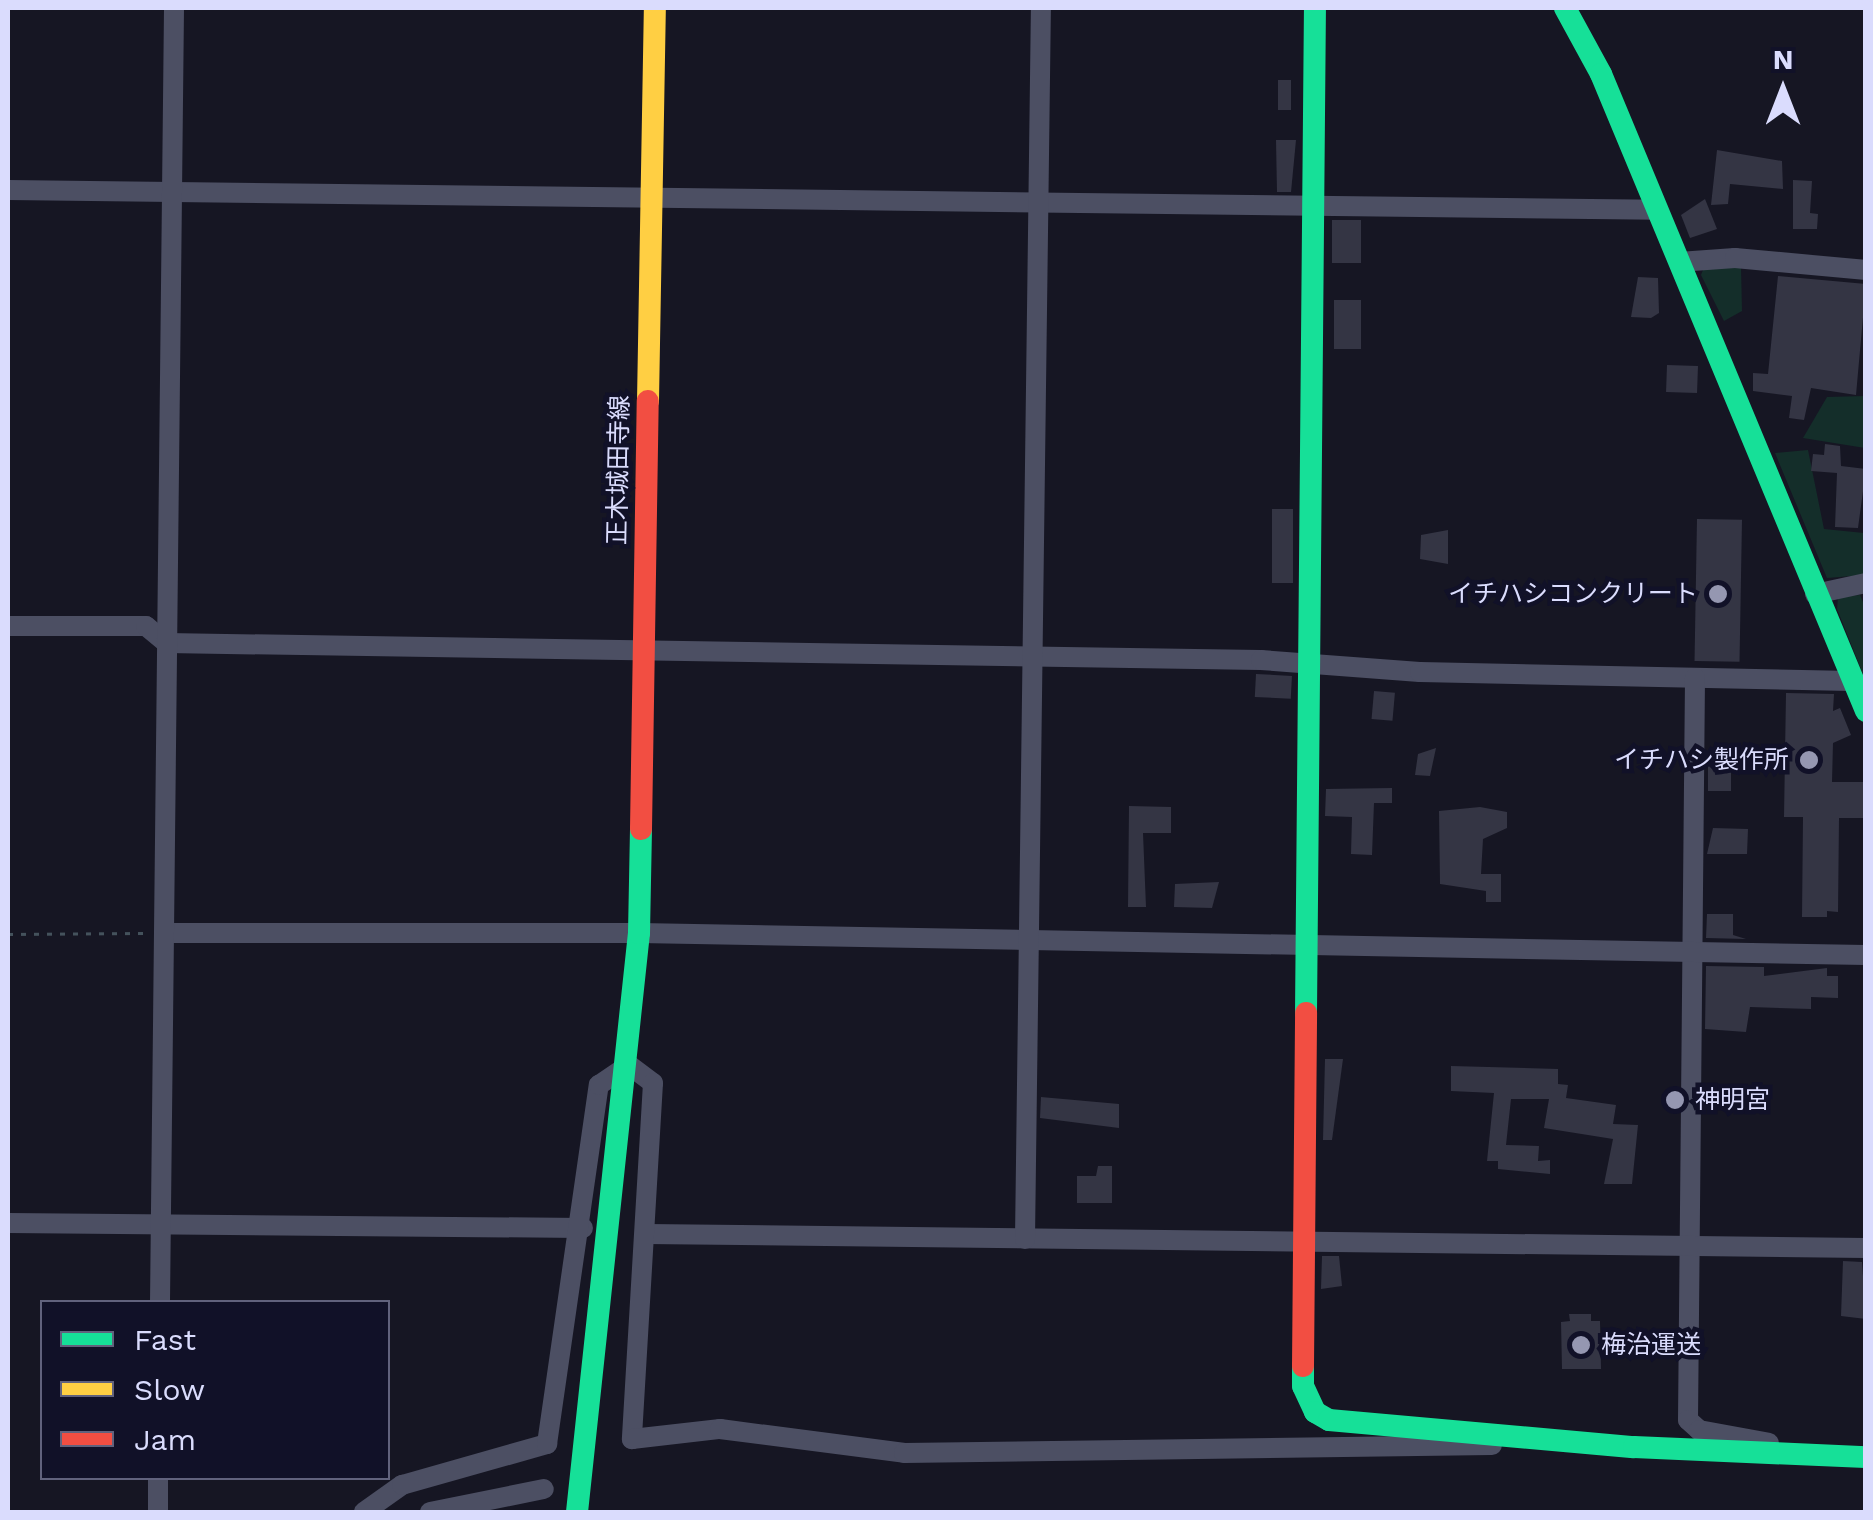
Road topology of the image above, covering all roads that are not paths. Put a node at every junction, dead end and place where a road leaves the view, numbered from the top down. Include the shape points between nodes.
1 (174, 8) edge
2 (655, 8) edge
3 (1041, 8) edge
4 (1314, 8) edge
5 (1565, 8) edge
6 (172, 189) junction
7 (8, 190) edge
8 (650, 196) junction
9 (1038, 201) junction
10 (1315, 204) junction
11 (1657, 210) junction
12 (1679, 262) junction
13 (1866, 270) edge
14 (1866, 583) edge
15 (1815, 594) junction
16 (8, 626) edge
17 (166, 642) junction
18 (645, 650) junction
19 (1034, 656) junction
20 (1306, 661) junction
21 (1695, 678) junction
22 (1851, 681) junction
23 (1866, 711) edge
24 (166, 933) junction
25 (638, 933) junction
26 (1032, 943) junction
27 (1306, 947) junction
28 (1691, 951) junction
29 (1866, 955) edge
30 (629, 1065) junction
31 (8, 1223) edge
32 (160, 1225) junction
33 (583, 1228) junction
34 (646, 1234) junction
35 (1024, 1239) junction
36 (1301, 1242) junction
37 (1690, 1243) junction
38 (1866, 1248) edge
39 (160, 1300) edge
40 (1604, 1444) junction
41 (1817, 1457) junction
42 (1866, 1457) edge
43 (158, 1480) edge
44 (544, 1488) dead end
45 (578, 1506) edge
46 (158, 1512) edge
47 (364, 1512) edge
48 (430, 1512) edge

1 - 6 street
2 - 8 street, 正木城田寺線
3 - 9 street
4 - 10 street
5 - 11 street via 1601,74
6 - 7 street
6 - 8 street
6 - 17 street
8 - 9 street
8 - 18 street, 正木城田寺線
9 - 10 street
9 - 19 street
10 - 11 street
10 - 20 street
11 - 12 street
12 - 13 street via 1736,258
12 - 15 street
14 - 15 street
15 - 22 street
16 - 17 street via 146,626
17 - 18 street
17 - 24 street
18 - 19 street
18 - 25 street, 正木城田寺線
19 - 20 street
19 - 26 street
20 - 21 street via 1420,672
20 - 27 street
21 - 22 street
21 - 28 street
22 - 23 street
24 - 25 street
24 - 32 street
25 - 26 street
25 - 30 street, 正木城田寺線
26 - 27 street
26 - 35 street
27 - 28 street
27 - 36 street
28 - 29 street
28 - 37 street
30 - 33 street via 599,1084
30 - 34 street via 653,1084
30 - 45 street, 正木城田寺線
31 - 32 street
32 - 33 street
32 - 39 street
33 - 47 street via 548,1444 402,1485
34 - 35 street
34 - 40 street via 632,1439 720,1428 904,1453
35 - 36 street
36 - 37 street
36 - 40 street via 1303,1386 1315,1412 1328,1420
37 - 38 street
37 - 41 street via 1688,1420 1699,1430
40 - 41 street
41 - 42 street
43 - 46 street
44 - 48 street

